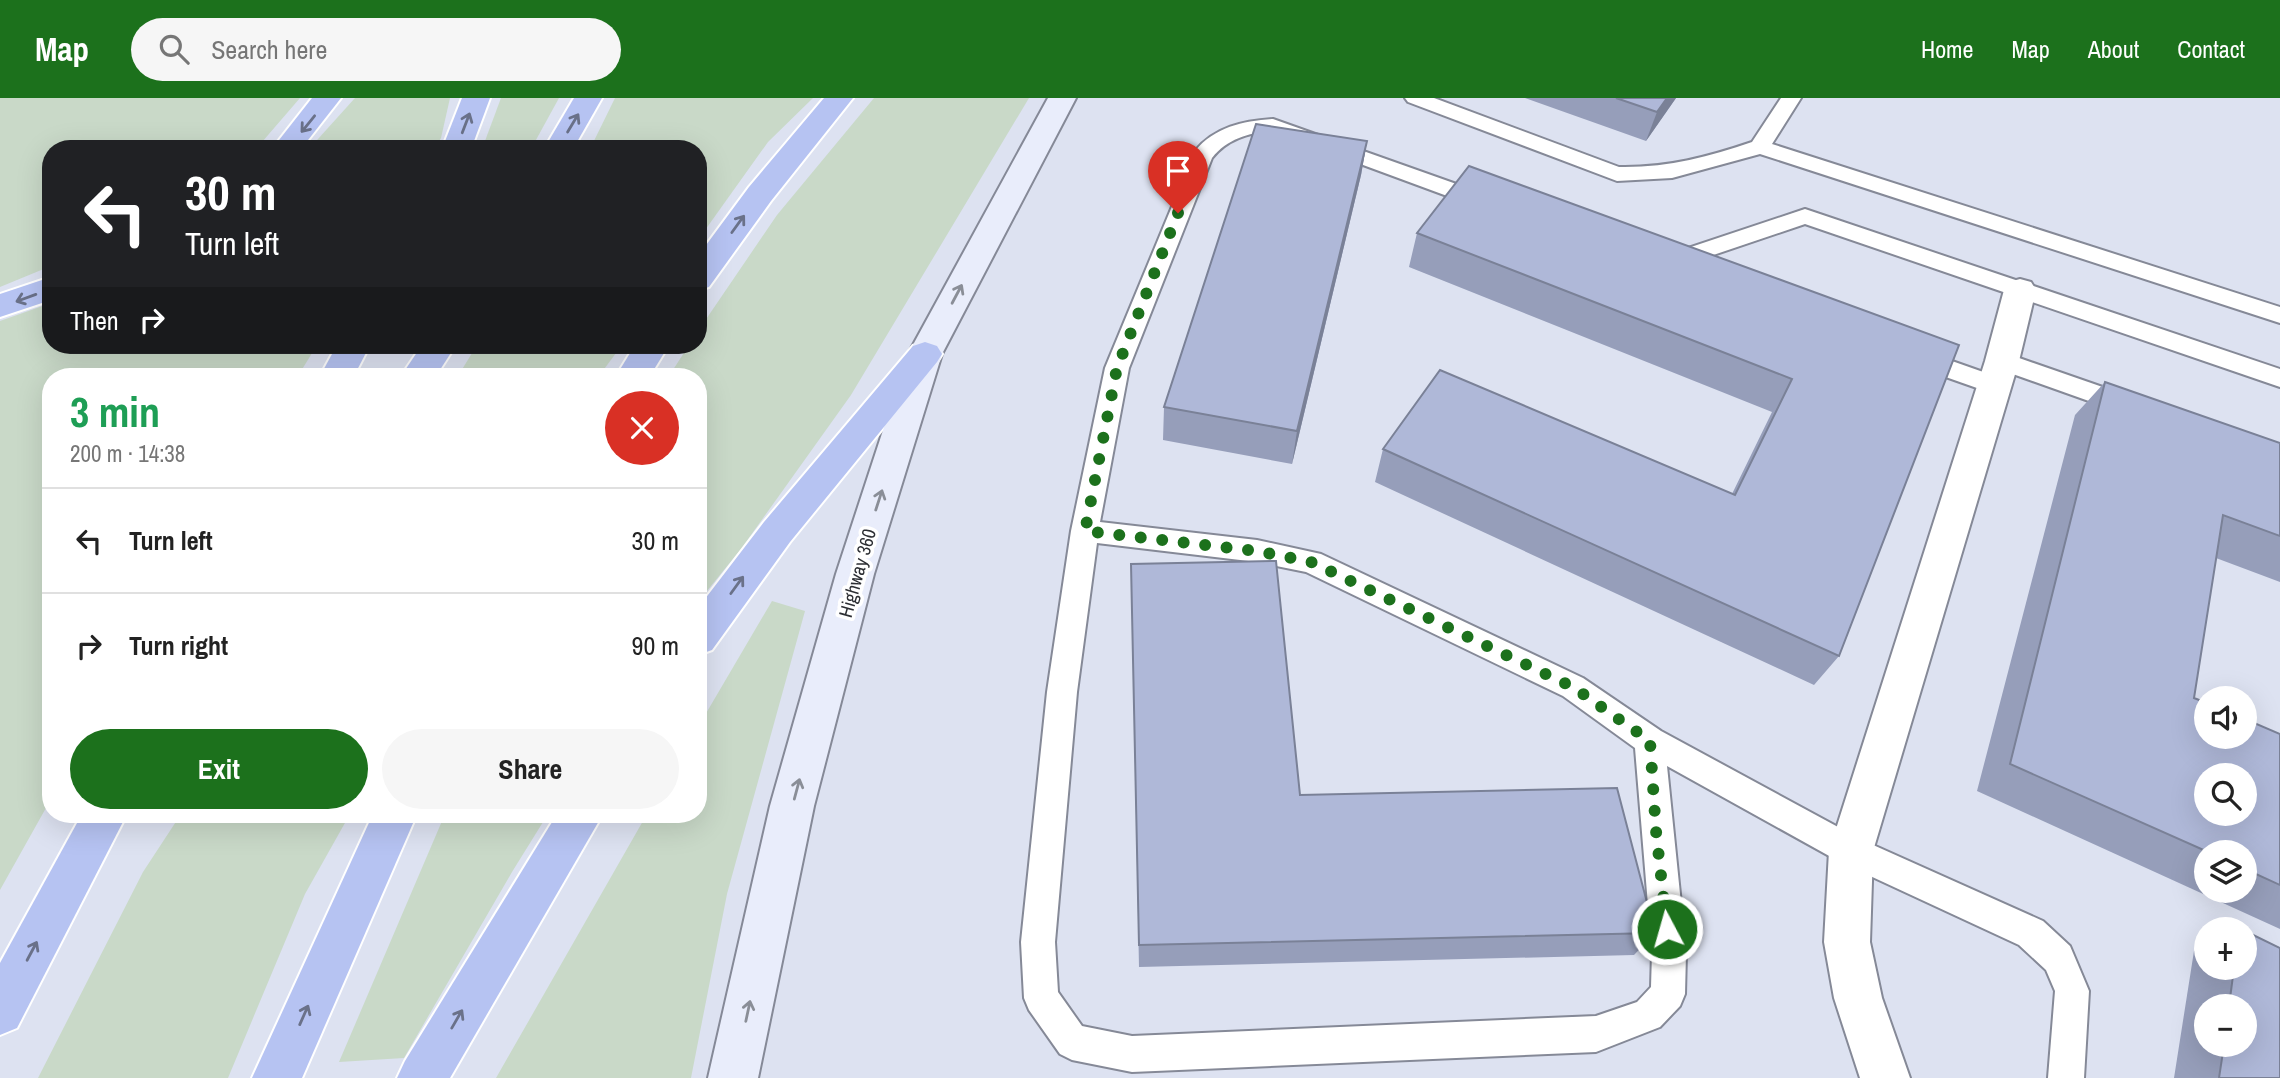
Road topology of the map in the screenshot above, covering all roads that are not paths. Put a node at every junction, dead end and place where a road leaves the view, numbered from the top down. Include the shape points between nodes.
1 (327, 98) edge
2 (476, 98) edge
3 (588, 98) edge
4 (839, 98) edge
5 (1062, 98) edge
6 (1415, 98) edge
7 (1791, 98) edge
8 (293, 140) edge
9 (460, 140) edge
10 (563, 140) edge
11 (1760, 147) junction
12 (1506, 209) edge
13 (707, 267) edge
14 (1699, 279) edge
15 (2020, 290) junction
16 (42, 291) edge
17 (0, 306) edge
18 (2280, 315) edge
19 (1891, 348) edge
20 (925, 354) junction
21 (1998, 373) junction
22 (2280, 378) edge
23 (2154, 415) edge
24 (1085, 531) junction
25 (707, 626) edge
26 (1650, 741) junction
27 (100, 823) edge
28 (110, 823) edge
29 (391, 823) edge
30 (576, 823) edge
31 (1851, 851) junction
32 (70, 880) junction
33 (0, 1011) edge
34 (278, 1078) edge
35 (422, 1078) edge
36 (733, 1078) edge
37 (1885, 1078) edge
38 (2066, 1078) edge

1 -> 8 highway
9 -> 2 highway
10 -> 3 highway
13 -> 4 highway
20 -> 5 main road, Highway 360
6 - 11 lane via 1617,174 1649,176 1693,168
7 - 11 lane
11 - 18 lane
12 - 24 lane via 1273,125 1250,127 1212,144 1188,187 1117,368
14 - 15 lane via 1654,262 1805,216
15 - 21 street
15 - 22 lane
16 -> 17 highway
19 - 21 lane
25 -> 20 highway via 776,532
36 -> 20 main road, Highway 360 via 792,806 855,574
21 - 23 lane
21 - 31 street
24 - 26 lane via 1257,551 1311,562 1573,687
24 - 26 lane via 1062,692 1038,942 1041,998 1072,1042 1132,1054 1597,1034 1648,1015 1668,994 1669,953
26 - 31 lane
27 - 32 highway
28 - 32 highway
34 -> 29 highway
35 -> 30 highway
31 - 37 street via 1847,942 1858,998
31 - 38 lane via 2031,933 2058,958 2071,991
33 -> 32 highway

